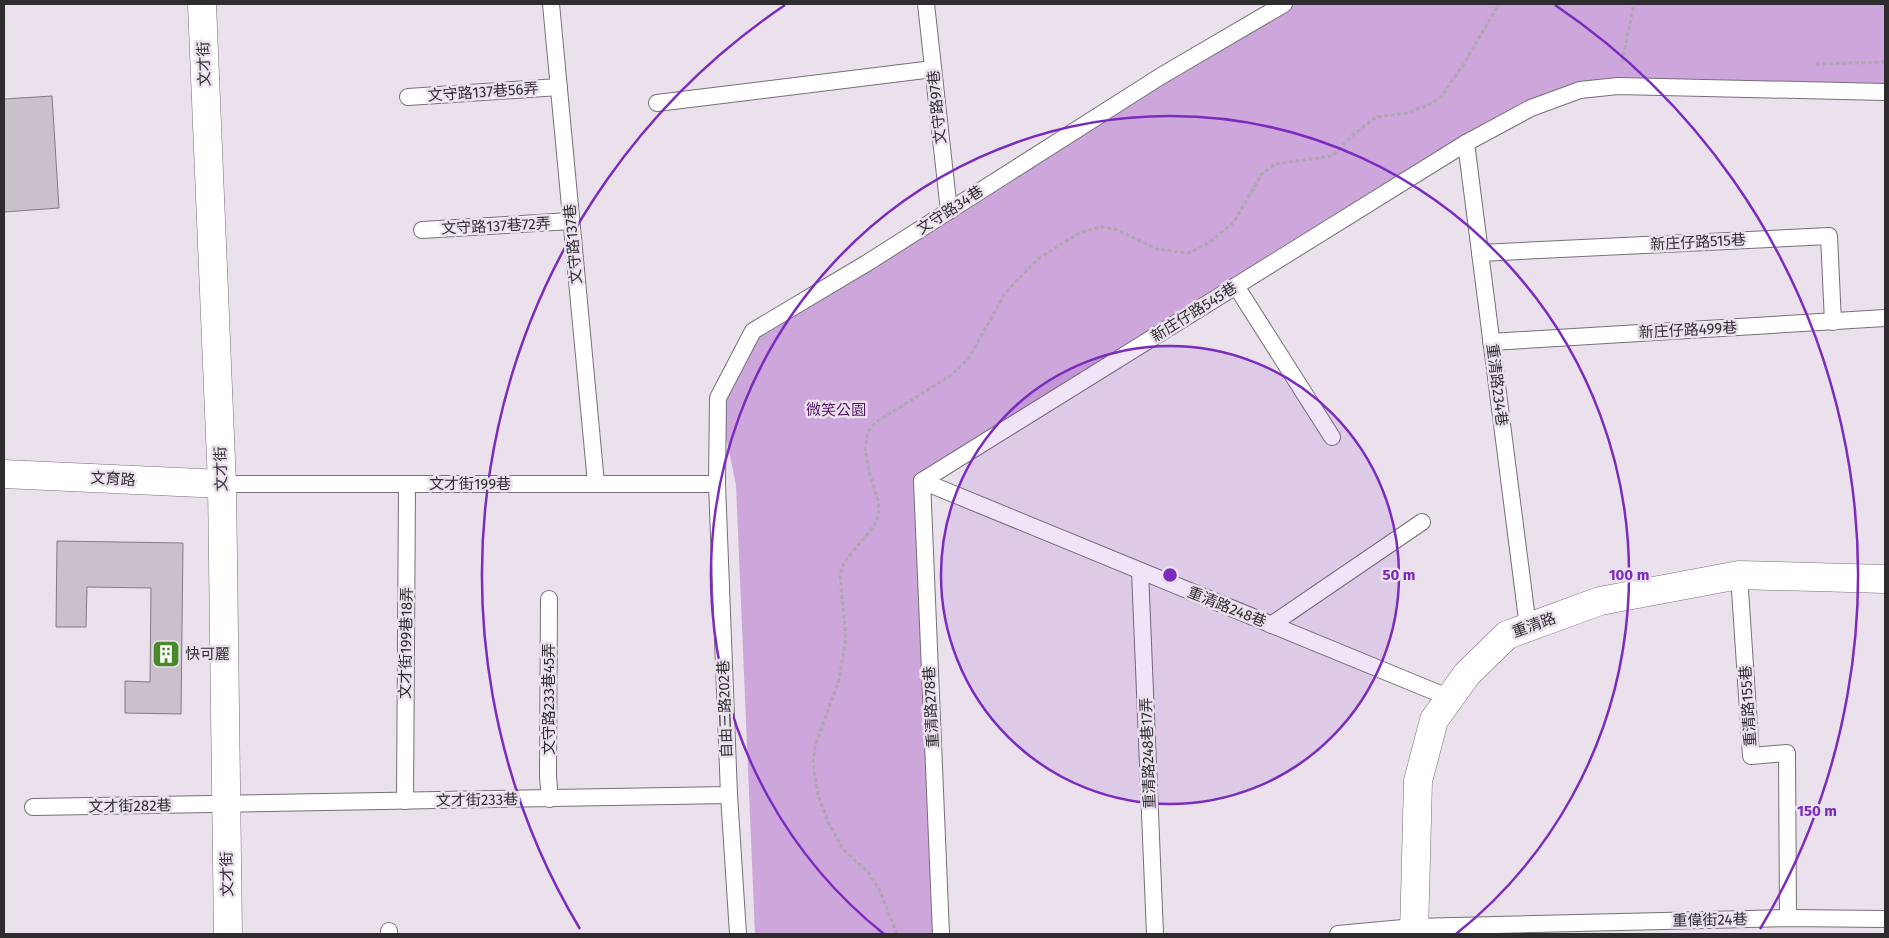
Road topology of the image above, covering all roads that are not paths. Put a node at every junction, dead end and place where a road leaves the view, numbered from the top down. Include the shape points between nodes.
1 (202, 4) edge
2 (551, 4) edge
3 (926, 4) edge
4 (1284, 4) edge
5 (933, 69) junction
6 (559, 87) junction
7 (1885, 92) edge
8 (408, 97) dead end
9 (657, 103) dead end
10 (1466, 143) junction
11 (949, 211) junction
12 (571, 221) junction
13 (422, 230) dead end
14 (1480, 253) junction
15 (1236, 286) junction
16 (1885, 318) edge
17 (1833, 322) junction
18 (1491, 342) junction
19 (1332, 437) dead end
20 (4, 474) edge
21 (922, 481) junction
22 (596, 483) junction
23 (222, 484) junction
24 (408, 484) junction
25 (717, 484) junction
26 (1422, 522) dead end
27 (1140, 571) junction
28 (1739, 575) junction
29 (1885, 579) edge
30 (549, 599) dead end
31 (1271, 625) junction
32 (1528, 627) junction
33 (1450, 698) junction
34 (729, 795) junction
35 (550, 798) junction
36 (405, 801) junction
37 (226, 805) junction
38 (33, 807) dead end
39 (1788, 918) junction
40 (1885, 919) edge
41 (1414, 931) edge
42 (228, 934) edge
43 (738, 934) edge
44 (941, 934) edge
45 (1155, 934) edge
46 (1338, 934) edge

1 - 23 street, 文才街
2 - 6 lane, 文守路137巷
3 - 5 lane, 文守路97巷
4 - 11 lane, 文守路34巷 via 1161,76
5 - 9 lane
5 - 11 lane, 文守路97巷
6 - 8 lane, 文守路137巷56弄
6 - 12 lane, 文守路137巷
7 - 10 lane via 1618,86 1580,90 1531,108
10 - 14 lane, 重清路234巷
10 - 15 lane, 新庄仔路545巷
11 - 25 lane, 文守路34巷 via 753,331 718,398
12 - 13 lane, 文守路137巷72弄
12 - 22 lane, 文守路137巷
14 - 17 lane, 新庄仔路515巷 via 1829,236
14 - 18 lane, 重清路234巷
15 - 19 lane
15 - 21 lane, 新庄仔路545巷
16 - 17 lane, 新庄仔路499巷
17 - 18 lane, 新庄仔路499巷
18 - 32 lane, 重清路234巷
20 - 23 street, 文育路
21 - 27 lane, 重清路248巷
21 - 44 lane, 重清路278巷
22 - 24 lane, 文才街199巷
22 - 25 lane, 文才街199巷
23 - 24 lane, 文才街199巷
23 - 37 street, 文才街
24 - 36 lane, 文才街199巷18弄
25 - 34 lane, 自由三路202巷
26 - 31 lane
27 - 31 lane, 重清路248巷
27 - 45 lane, 重清路248巷17弄
28 - 29 street, 重清路
28 - 32 street, 重清路 via 1600,601
28 - 39 lane, 重清路155巷 via 1751,756 1787,753
30 - 35 lane, 文守路233巷45弄
31 - 33 lane, 重清路248巷
32 - 33 street, 重清路 via 1507,635 1467,674
33 - 41 street, 重清路 via 1434,720 1418,781
34 - 35 lane, 文才街233巷
34 - 43 lane, 自由三路202巷
35 - 36 lane, 文才街233巷
36 - 37 lane, 文才街233巷
37 - 38 lane, 文才街282巷
37 - 42 street, 文才街
39 - 40 lane, 重偉街24巷
39 - 41 lane, 重偉街24巷
41 - 46 lane

